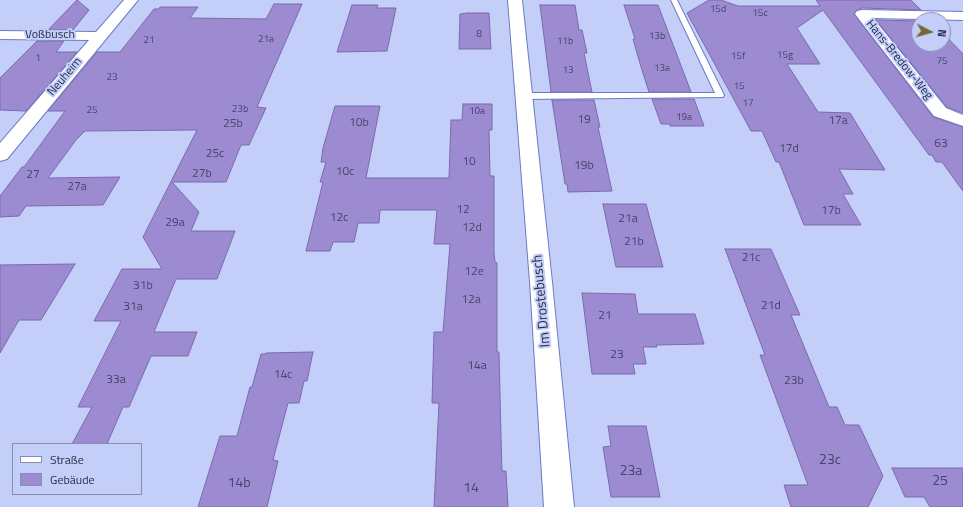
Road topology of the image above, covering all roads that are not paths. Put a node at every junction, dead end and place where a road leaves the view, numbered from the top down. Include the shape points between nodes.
1 (131, 0) edge
2 (515, 0) edge
3 (674, 0) edge
4 (963, 16) edge
5 (0, 35) edge
6 (100, 36) junction
7 (524, 96) junction
8 (963, 121) edge
9 (0, 155) edge
10 (559, 507) edge

1 - 6 street, Neuheim
2 - 7 street, Im Drostebusch
3 - 7 lane via 720,95
4 - 8 street, Hans-Bredow-Weg via 862,14 940,112
5 - 6 street, Voßbusch
6 - 9 street, Neuheim
7 - 10 street, Im Drostebusch

